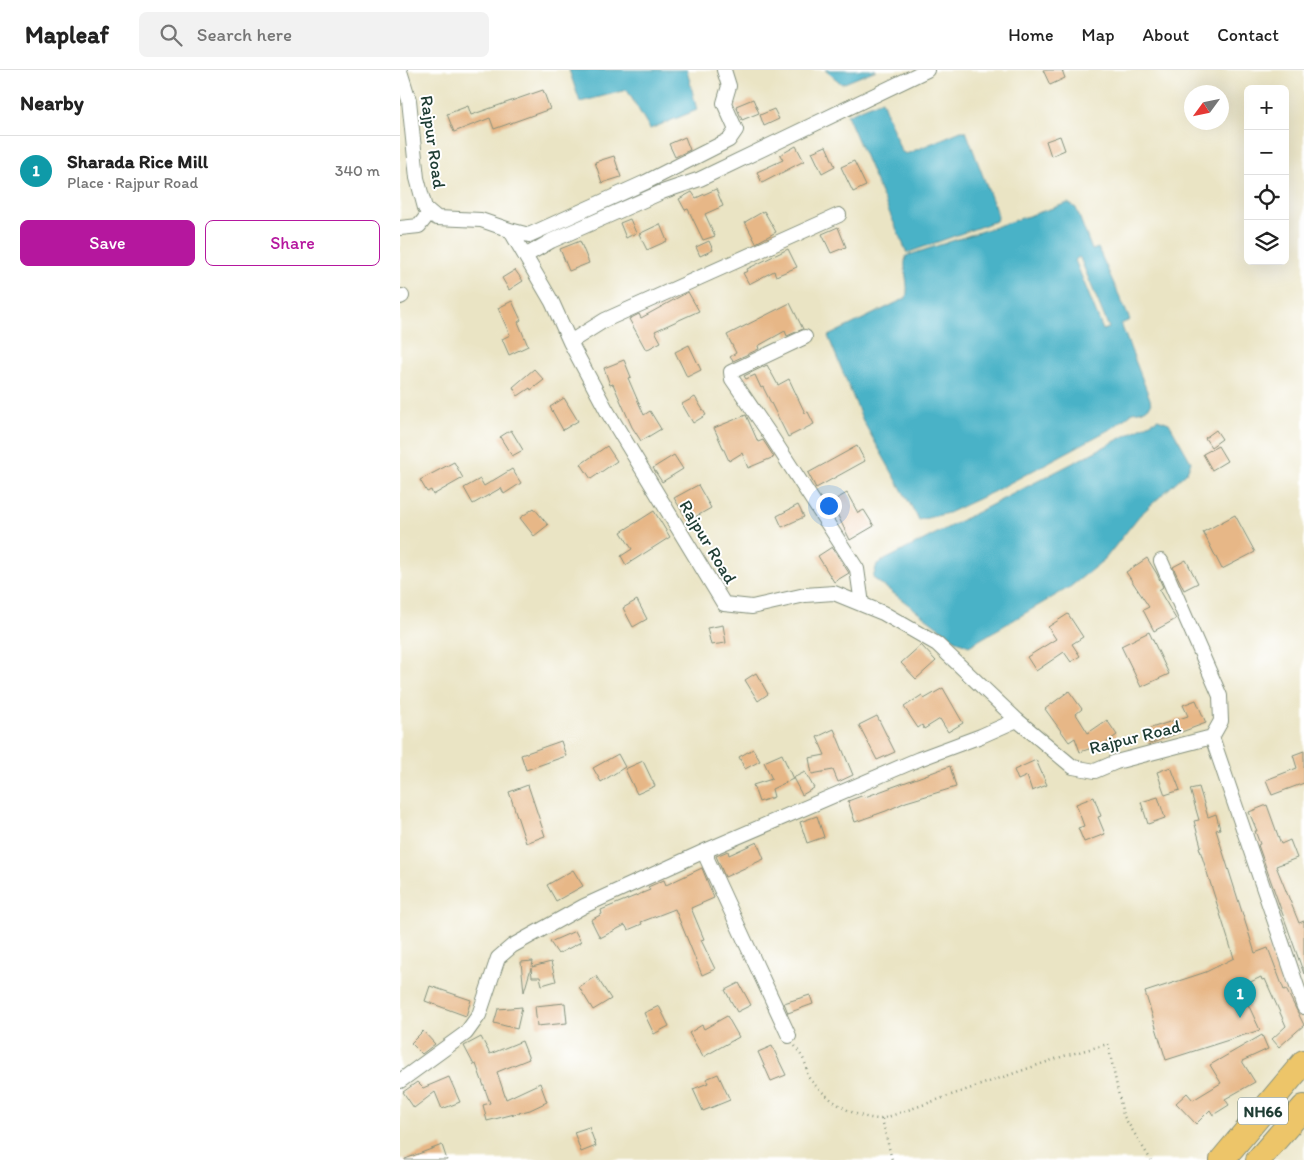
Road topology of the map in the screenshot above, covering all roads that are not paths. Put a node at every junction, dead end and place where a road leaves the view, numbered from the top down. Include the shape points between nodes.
1 (724, 70) edge
2 (927, 70) edge
3 (400, 71) edge
4 (430, 212) junction
5 (840, 216) dead end
6 (500, 227) junction
7 (400, 228) edge
8 (525, 256) junction
9 (805, 337) dead end
10 (570, 342) junction
11 (1161, 561) dead end
12 (862, 604) junction
13 (1017, 720) junction
14 (1212, 737) junction
15 (707, 850) junction
16 (1304, 1007) edge
17 (789, 1036) road end
18 (1304, 1062) edge
19 (400, 1081) edge
20 (1304, 1107) edge
21 (1222, 1160) edge
22 (1258, 1160) edge

1 - 6 street via 729,86 724,103 736,130 729,140 695,159 528,235
2 - 8 street via 700,179 662,192 551,241
3 - 4 street, Rajpur Road via 410,100 417,178 425,208
4 - 6 street, Rajpur Road via 437,218 481,220
4 - 7 street via 420,226
5 - 10 street via 605,320
6 - 8 street, Rajpur Road via 510,230
8 - 10 street, Rajpur Road via 552,302
9 - 12 street via 731,372 732,379 857,569
10 - 12 street, Rajpur Road via 607,411 724,604 752,607 805,595 834,593
11 - 14 street via 1220,696 1221,721
12 - 13 street, Rajpur Road via 883,612 937,644
13 - 14 street, Rajpur Road via 1073,767 1095,771 1116,762
13 - 15 street via 910,762
14 - 16 street
15 - 17 street via 707,859
15 - 19 street via 584,906 512,946 498,958 479,1015 466,1033
18 - 21 highway, NH66
20 - 22 highway, NH66

